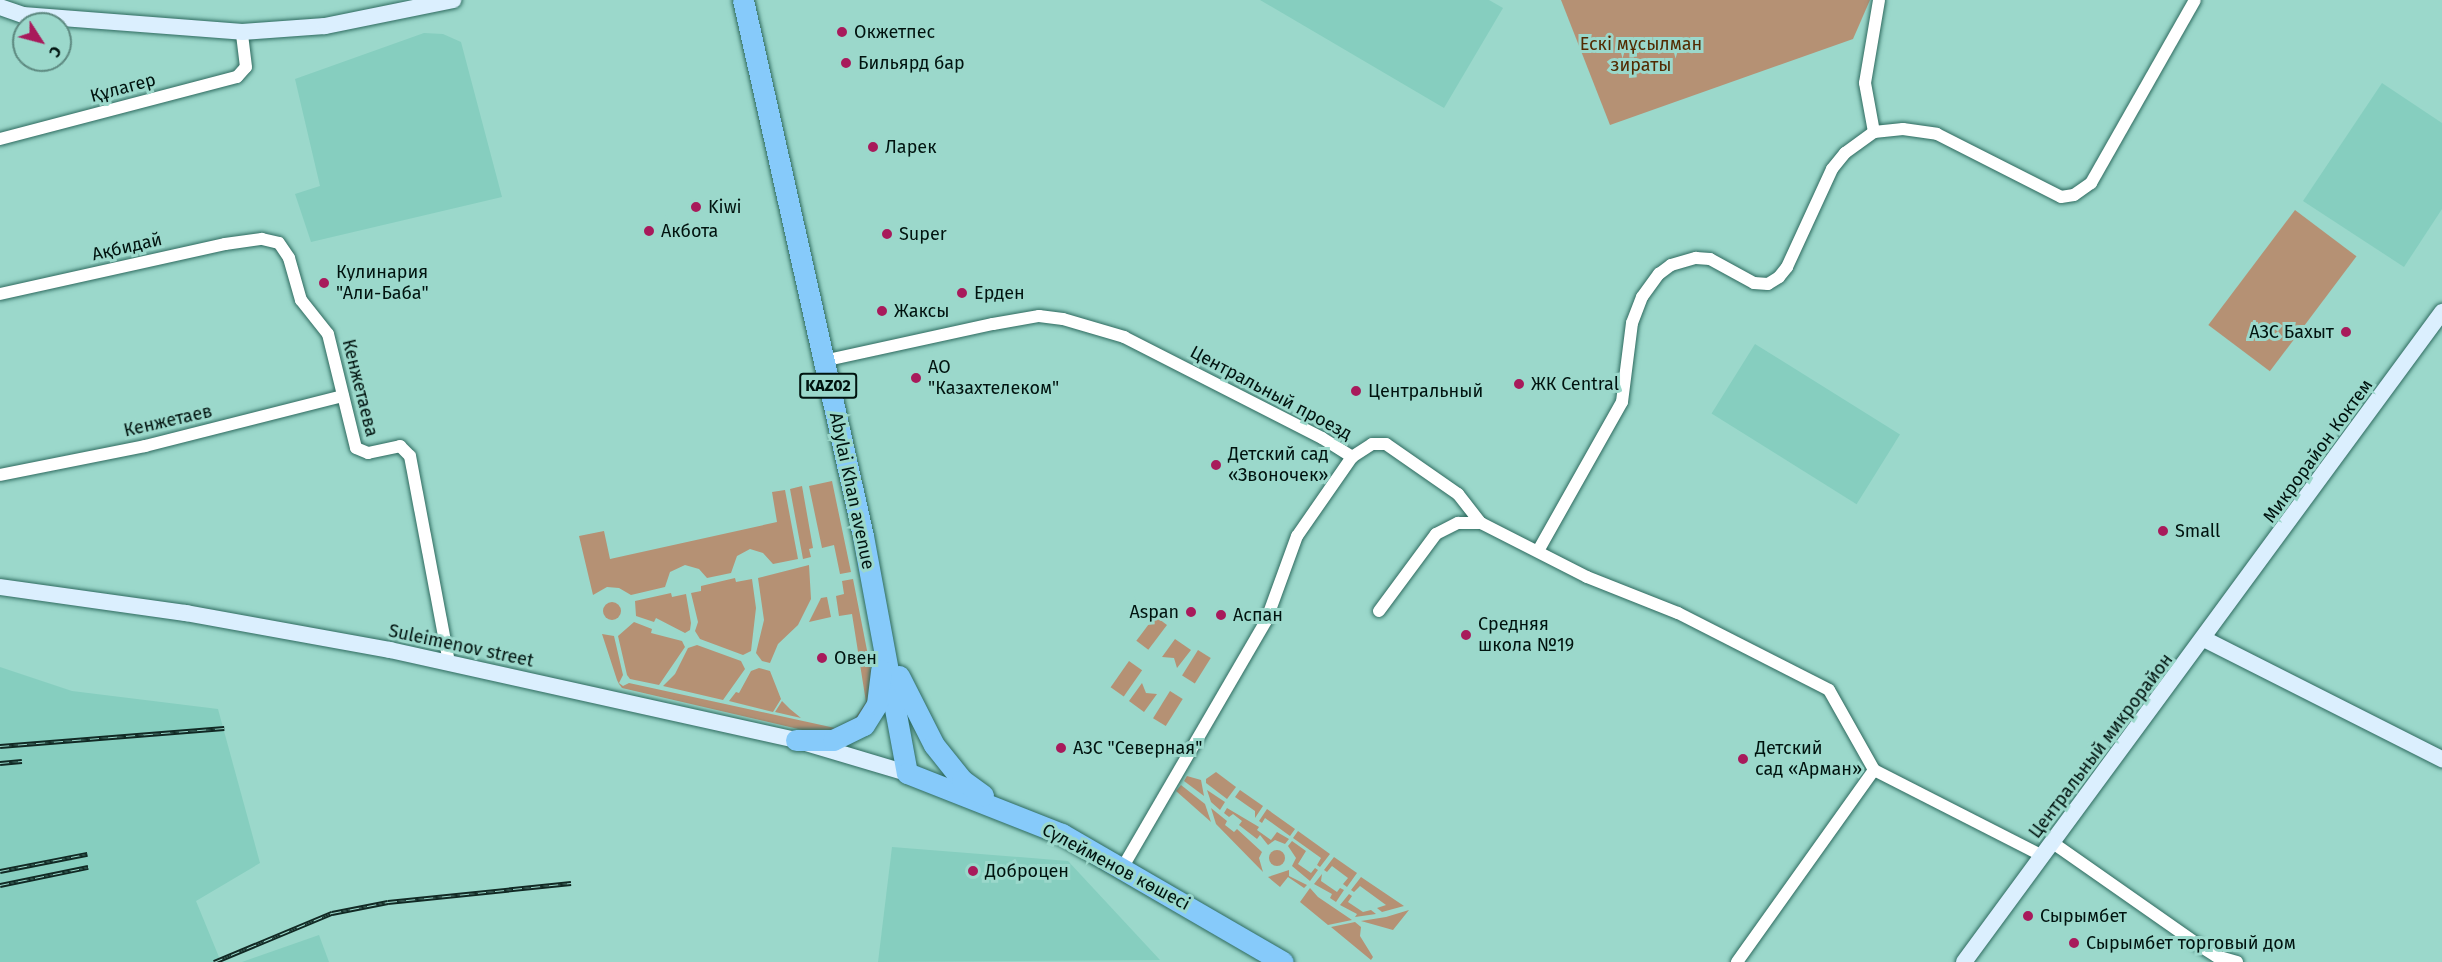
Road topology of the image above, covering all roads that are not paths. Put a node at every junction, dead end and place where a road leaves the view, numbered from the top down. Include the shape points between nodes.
1 (453, 0) edge
2 (726, 0) edge
3 (743, 0) edge
4 (1879, 0) edge
5 (2195, 0) edge
6 (0, 7) edge
7 (242, 32) junction
8 (757, 61) junction
9 (1874, 132) junction
10 (0, 139) edge
11 (262, 239) joint
12 (0, 294) edge
13 (2442, 312) edge
14 (823, 361) junction
15 (343, 396) junction
16 (1352, 457) junction
17 (0, 475) edge
18 (1481, 523) junction
19 (1538, 551) junction
20 (0, 587) edge
21 (1379, 611) dead end
22 (880, 621) junction
23 (2204, 639) junction
24 (449, 663) junction
25 (796, 740) junction
26 (2442, 759) edge
27 (1874, 770) junction
28 (907, 773) junction
29 (1038, 825) junction
30 (2048, 850) junction
31 (1123, 867) junction
32 (1283, 962) edge
33 (1737, 962) edge
34 (1964, 962) edge
35 (2238, 962) edge

1 - 7 street via 325,26
2 - 8 highway
3 - 8 highway, Abylai Khan avenue / KАZ02
4 - 9 street via 1865,82
5 - 9 street via 2091,183 2074,195 2061,197 1953,139 1923,131
6 - 7 street via 23,15
7 - 10 street, Құлагер via 246,63 237,77
8 - 14 highway, Abylai Khan avenue / KАZ02
9 - 19 street via 1845,153 1832,169 1788,267 1779,277 1768,284 1754,283 1710,259 1696,258 1671,265 1655,279 1632,323 1622,402
11 - 12 street, Ақбидай
11 - 15 street, Кенжетаева via 272,239 285,249 297,292 328,334
13 - 23 street, Микрорайон Коктем
14 - 16 street, Центральный проезд via 993,324 1039,316 1063,319 1124,337
14 - 22 highway, Abylai Khan avenue / KАZ02
15 - 17 street, Кенжетаев via 146,446
15 - 24 street, Кенжетаева via 356,448 368,453 400,446 410,456
16 - 18 street via 1372,444 1386,444 1458,494
16 - 31 street, Центральный проезд via 1297,536 1266,621
18 - 19 street
18 - 21 street via 1458,523 1436,534
19 - 27 street via 1587,577 1678,613 1829,690
20 - 24 street, Suleimenov street via 238,621
22 - 25 highway via 881,685 869,719 842,738
22 - 28 highway, Abylai Khan avenue / KАZ02
22 - 29 highway, KАZ02 via 911,705 948,764 974,790
23 - 26 street
23 - 30 street, Центральный микрорайон
24 - 25 street, Suleimenov street
25 - 28 street, Suleimenov street
27 - 30 street, Центральный микрорайон
27 - 33 street
28 - 29 highway, Сүлейменов көшесі / KАZ02
29 - 31 highway, Сүлейменов көшесі / KАZ02
30 - 34 street, Центральный микрорайон
30 - 35 street via 2208,951
31 - 32 highway, Сүлейменов көшесі / KАZ02

